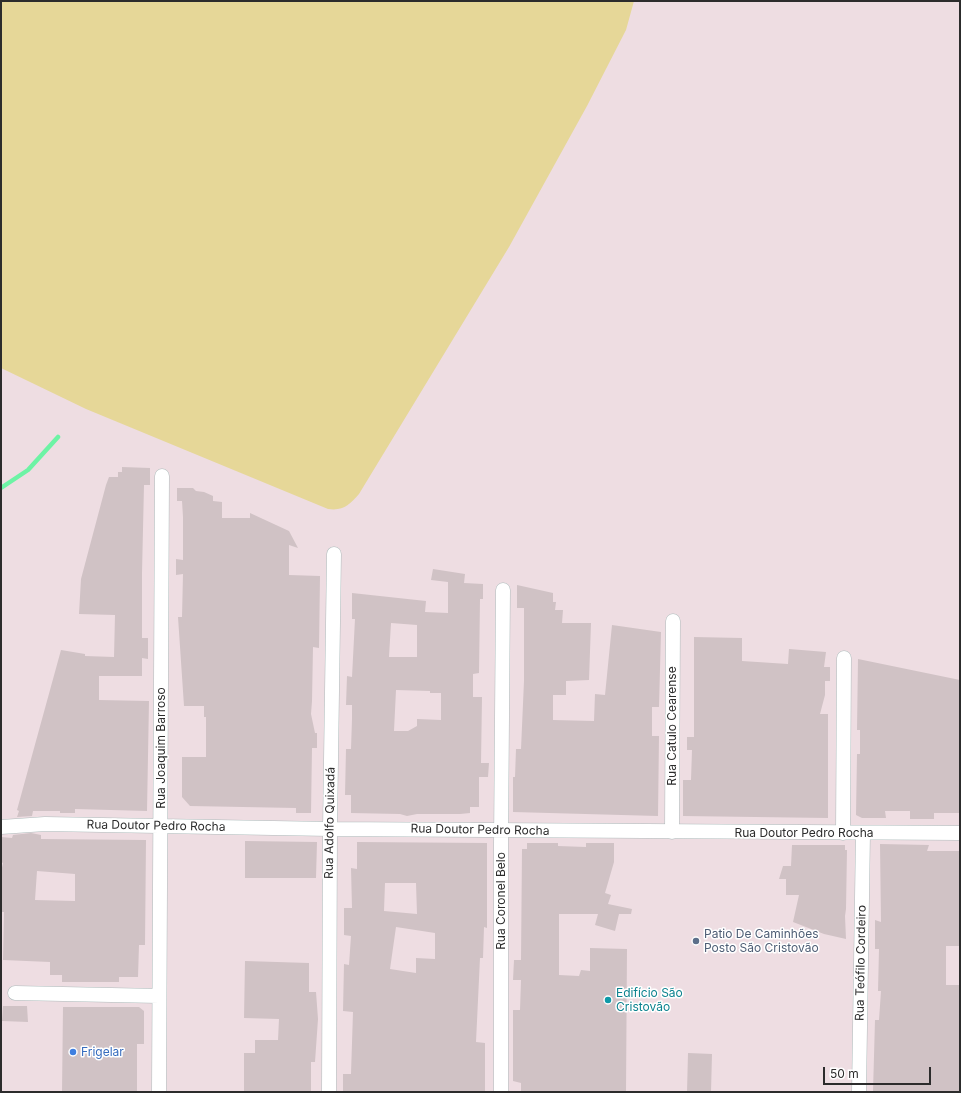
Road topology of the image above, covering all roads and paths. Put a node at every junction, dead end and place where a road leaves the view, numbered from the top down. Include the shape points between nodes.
1 (162, 476) dead end
2 (334, 554) dead end
3 (503, 590) dead end
4 (673, 621) dead end
5 (844, 658) dead end
6 (1, 827) edge
7 (160, 827) junction
8 (330, 829) junction
9 (501, 830) junction
10 (672, 832) junction
11 (844, 833) junction
12 (863, 833) junction
13 (960, 833) edge
14 (15, 993) dead end
15 (160, 996) junction
16 (159, 1092) edge
17 (329, 1092) edge
18 (502, 1092) edge
19 (859, 1092) edge

1 - 7 street, Rua Joaquim Barroso
2 - 8 street, Rua Adolfo Quixadá
3 - 9 street, Rua Coronel Belo
4 - 10 street, Rua Catulo Cearense
5 - 11 street
6 - 7 street, Rua Doutor Pedro Rocha via 45,824
7 - 8 street, Rua Doutor Pedro Rocha
7 - 15 street, Rua Joaquim Barroso
8 - 9 street, Rua Doutor Pedro Rocha
8 - 17 street, Rua Adolfo Quixadá
9 - 10 street, Rua Doutor Pedro Rocha
9 - 18 street, Rua Coronel Belo
10 - 11 street, Rua Doutor Pedro Rocha
11 - 12 street, Rua Doutor Pedro Rocha
12 - 13 street, Rua Doutor Pedro Rocha
12 - 19 street, Rua Teófilo Cordeiro
14 - 15 street
15 - 16 street, Rua Joaquim Barroso

